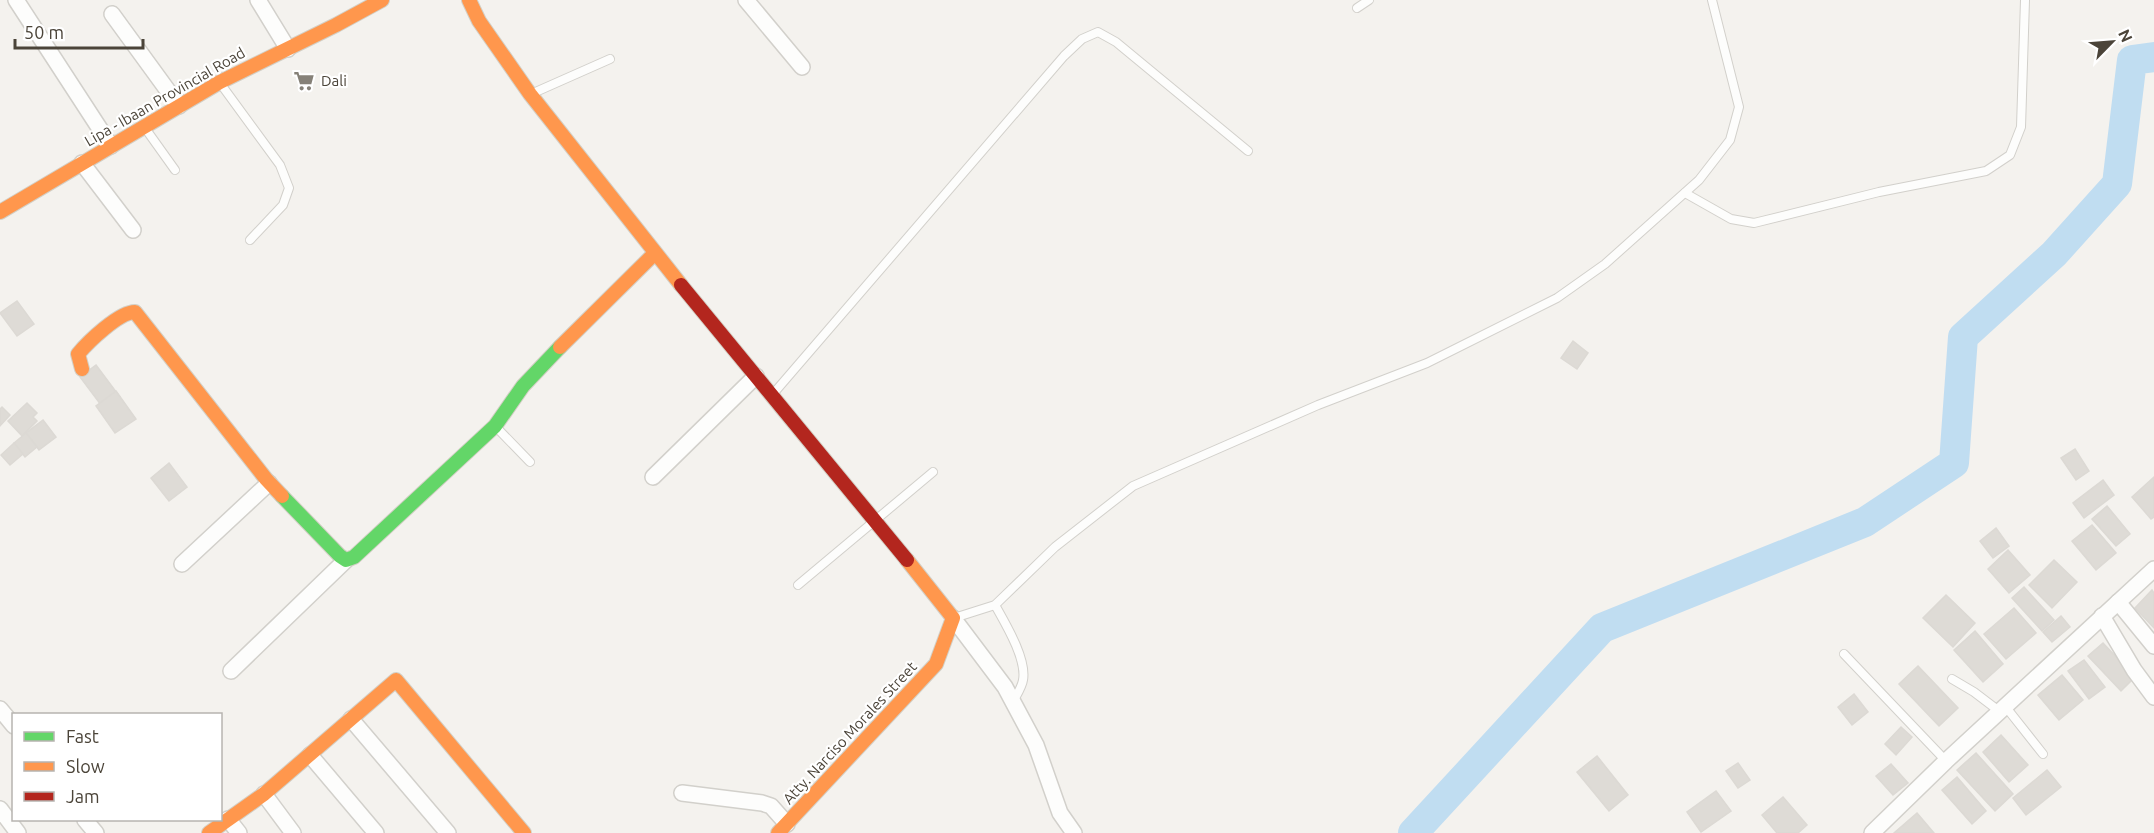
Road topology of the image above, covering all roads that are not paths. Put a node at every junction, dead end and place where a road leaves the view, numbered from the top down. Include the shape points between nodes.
1 (16, 0) edge
2 (258, 0) edge
3 (382, 0) edge
4 (469, 0) edge
5 (746, 0) edge
6 (1370, 0) edge
7 (1712, 0) edge
8 (2025, 0) edge
9 (1357, 8) dead end
10 (112, 14) dead end
11 (288, 49) junction
12 (610, 60) dead end
13 (802, 67) dead end
14 (220, 82) junction
15 (530, 94) junction
16 (178, 106) junction
17 (144, 126) junction
18 (111, 146) junction
19 (1248, 151) dead end
20 (82, 163) junction
21 (175, 170) dead end
22 (1684, 193) junction
23 (0, 212) edge
24 (133, 230) dead end
25 (250, 240) dead end
26 (655, 253) junction
27 (82, 369) dead end
28 (756, 376) junction
29 (772, 395) junction
30 (495, 426) junction
31 (530, 462) dead end
32 (933, 472) dead end
33 (653, 477) dead end
34 (269, 483) junction
35 (876, 521) junction
36 (346, 560) junction
37 (182, 564) dead end
38 (2154, 569) edge
39 (798, 585) dead end
40 (2118, 602) junction
41 (994, 604) junction
42 (2102, 616) junction
43 (953, 618) junction
44 (2154, 646) edge
45 (1844, 654) dead end
46 (231, 671) dead end
47 (1952, 679) dead end
48 (2154, 697) edge
49 (1013, 702) junction
50 (0, 709) edge
51 (2002, 709) junction
52 (351, 719) junction
53 (12, 724) edge
54 (2043, 754) dead end
55 (310, 755) junction
56 (1946, 761) junction
57 (682, 793) dead end
58 (264, 794) junction
59 (0, 809) edge
60 (228, 819) junction
61 (87, 821) edge
62 (783, 828) edge
63 (1878, 831) edge
64 (18, 833) edge
65 (96, 833) edge
66 (209, 833) edge
67 (239, 833) edge
68 (293, 833) edge
69 (376, 833) edge
70 (448, 833) edge
71 (524, 833) edge
72 (1074, 833) edge

1 - 18 street
2 - 11 street
3 - 11 street, Lipa - Ibaan Provincial Road
4 - 15 street via 479,21
5 - 13 street
6 - 9 lane
7 - 22 lane via 1739,107 1730,140
8 - 22 lane via 2021,128 2010,155 1986,171 1754,223 1731,219
10 - 16 street
11 - 14 street, Lipa - Ibaan Provincial Road
12 - 15 lane
14 - 16 street, Lipa - Ibaan Provincial Road
14 - 25 lane via 280,165 289,188 283,205
15 - 26 street
16 - 17 street, Lipa - Ibaan Provincial Road
17 - 18 street, Lipa - Ibaan Provincial Road
17 - 21 lane
18 - 20 street, Lipa - Ibaan Provincial Road
19 - 29 lane via 1116,42 1098,32 1082,39
20 - 23 street, Lipa - Ibaan Provincial Road
20 - 24 street
22 - 41 lane via 1605,264 1557,298 1427,363 1318,405 1133,486 1055,548
26 - 28 street
26 - 30 street via 536,371
27 - 34 street via 78,354 85,345 123,315 135,312
28 - 29 street
28 - 33 street
29 - 35 street
30 - 31 lane
30 - 36 street via 354,557
32 - 35 lane
34 - 36 street
34 - 37 street
35 - 39 lane
35 - 43 street
36 - 46 street
38 - 40 street
40 - 42 street
40 - 44 street
41 - 43 lane
41 - 49 lane via 1014,639 1020,659 1023,680
42 - 48 street
42 - 51 street
43 - 49 street
43 - 62 street, Atty. Narciso Morales Street via 936,664
45 - 56 lane
47 - 51 lane
49 - 72 street via 1036,746 1060,813
50 - 53 street
51 - 54 lane
51 - 56 street
52 - 55 street
52 - 70 street
52 - 71 street via 396,680
55 - 58 street
55 - 69 street
56 - 63 street
57 - 62 street via 771,806
58 - 60 street
58 - 68 street
59 - 64 street
60 - 66 street
60 - 67 street
61 - 65 street

